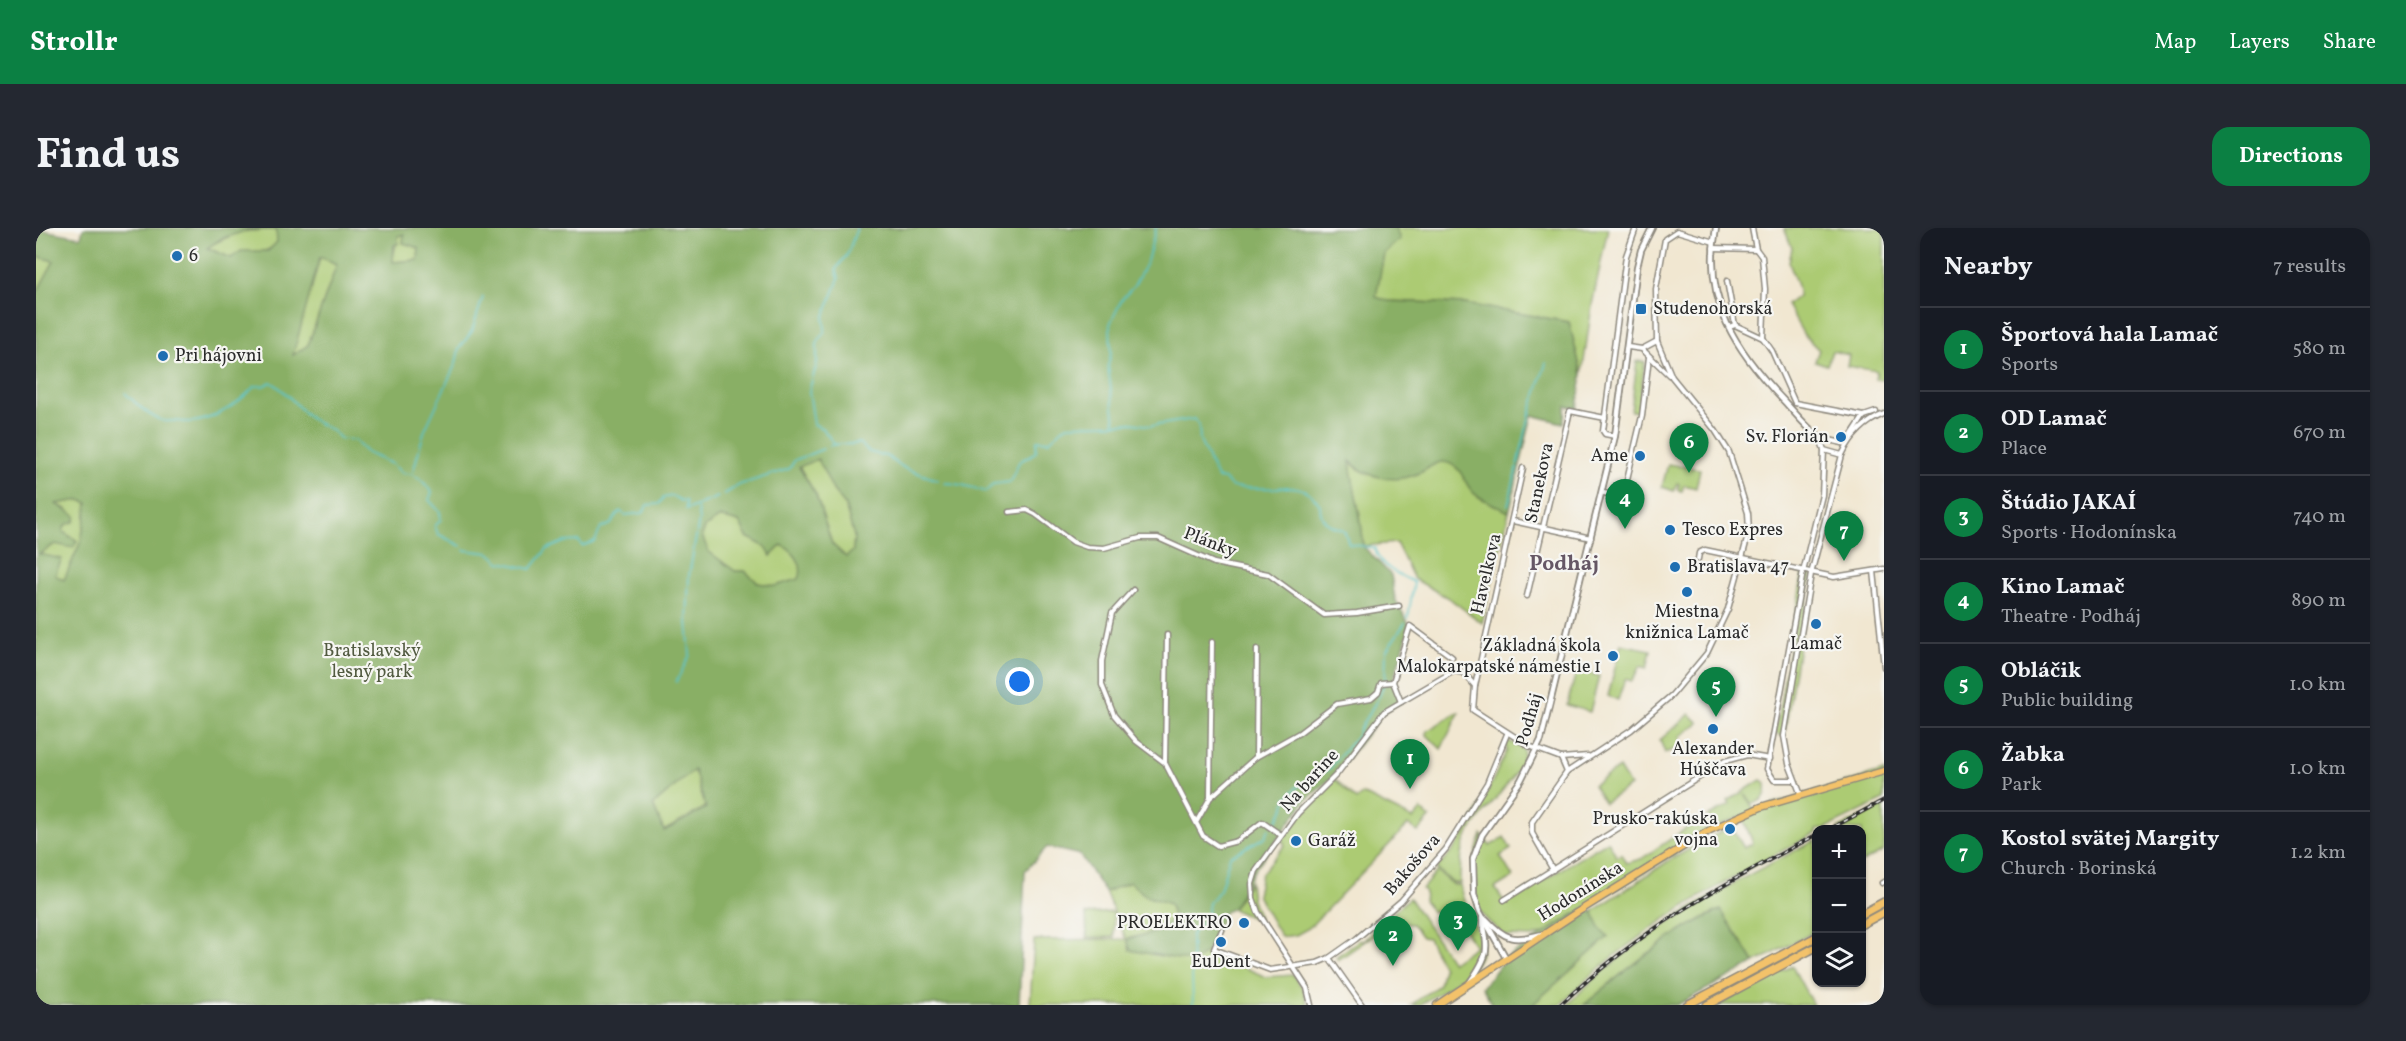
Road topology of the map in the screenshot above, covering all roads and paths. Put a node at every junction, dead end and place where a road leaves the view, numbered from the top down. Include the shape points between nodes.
1 (1636, 228) edge
2 (1652, 228) edge
3 (1716, 228) edge
4 (1752, 228) edge
5 (1714, 242) junction
6 (1713, 248) junction
7 (1756, 249) junction
8 (1727, 281) dead end
9 (1732, 326) junction
10 (1763, 338) junction
11 (1657, 341) junction
12 (1628, 347) junction
13 (1642, 349) junction
14 (1649, 357) junction
15 (1672, 377) junction
16 (1795, 403) junction
17 (1790, 408) junction
18 (1876, 412) dead end
19 (1884, 414) edge
20 (1864, 416) junction
21 (1605, 418) junction
22 (1615, 436) junction
23 (1820, 438) junction
24 (1848, 442) junction
25 (1824, 450) junction
26 (1842, 455) junction
27 (1524, 468) dead end
28 (1603, 493) junction
29 (1009, 512) dead end
30 (1513, 521) junction
31 (1545, 527) junction
32 (1591, 538) junction
33 (1743, 558) junction
34 (1698, 559) dead end
35 (1884, 569) edge
36 (1874, 571) junction
37 (1803, 572) junction
38 (1812, 574) junction
39 (1133, 590) dead end
40 (1527, 596) dead end
41 (1399, 606) dead end
42 (1167, 635) dead end
43 (1212, 642) dead end
44 (1257, 649) dead end
45 (1452, 657) dead end
46 (1884, 667) edge
47 (1391, 682) junction
48 (1475, 686) junction
49 (1401, 702) junction
50 (1507, 734) junction
51 (1537, 750) junction
52 (1589, 756) junction
53 (1256, 757) junction
54 (1561, 758) junction
55 (1770, 759) junction
56 (1165, 763) junction
57 (1884, 771) edge
58 (1567, 772) junction
59 (1794, 780) junction
60 (1801, 795) junction
61 (1210, 798) junction
62 (1196, 821) junction
63 (1281, 835) junction
64 (1553, 870) junction
65 (1504, 900) dead end
66 (1884, 902) edge
67 (1480, 912) junction
68 (1866, 912) edge
69 (1884, 912) edge
70 (1866, 922) edge
71 (1222, 930) dead end
72 (1545, 933) junction
73 (1812, 939) edge
74 (1812, 950) edge
75 (1329, 958) junction
76 (1506, 958) junction
77 (1293, 966) junction
78 (1470, 982) junction
79 (1311, 1005) edge
80 (1362, 1005) edge
81 (1437, 1005) edge
82 (1687, 1005) edge
83 (1707, 1005) edge

1 - 21 street via 1626,256
2 - 12 street, Podháj via 1637,267
3 - 5 street
4 - 7 street
5 - 6 street
5 - 11 street via 1677,231 1665,239 1656,289
6 - 7 street
6 - 9 street via 1714,286
7 - 10 street via 1762,256 1765,289
8 - 9 street
9 - 10 street
9 - 17 street via 1753,369
10 - 16 street
11 - 13 street
11 - 15 street
12 - 13 street
12 - 22 street, Podháj
13 - 14 street
14 - 15 street
14 - 28 street via 1642,416 1623,496
15 - 33 street via 1729,452 1748,513 1749,532
16 - 17 street
16 - 20 street
17 - 23 street
18 - 20 street
19 - 24 street via 1870,421
20 - 24 street
21 - 22 street via 1605,434
21 - 31 street, Stanekova via 1570,411
22 - 28 street, Podháj
23 - 24 street
23 - 25 street
24 - 26 street
25 - 26 street
25 - 37 street via 1822,495
26 - 38 street
27 - 30 street, Havelkova
28 - 32 street, Podháj
29 - 41 street, Plánky via 1027,510 1073,542 1087,547 1104,548 1140,538 1158,538 1214,563 1268,574 1324,615
30 - 31 street
30 - 48 street, Havelkova
31 - 32 street
31 - 40 street, Stanekova
32 - 51 street, Podháj
33 - 34 street via 1702,550
33 - 37 street
33 - 52 street via 1728,609 1707,653 1664,702 1631,730
35 - 36 street
36 - 38 street via 1834,578
36 - 46 street
37 - 38 street
37 - 55 street
38 - 59 street via 1784,736
39 - 56 street via 1112,613 1102,661 1102,685 1114,715 1136,741
42 - 56 street
43 - 61 street
44 - 53 street
45 - 47 street via 1410,626
47 - 49 street
47 - 53 street via 1382,683 1371,698 1337,704 1299,733
48 - 49 street, Na barine via 1457,670
48 - 50 street, Havelkova via 1473,710
49 - 63 street, Na barine via 1384,712 1337,774
50 - 51 street
50 - 75 street, Bakošova via 1487,783 1446,849 1384,916
51 - 54 street
51 - 67 street, Podháj via 1474,851 1472,880
52 - 54 street
52 - 58 street
53 - 61 street
54 - 58 street
55 - 59 street via 1770,777
55 - 64 street via 1733,757
56 - 62 street
57 - 60 main road, Hodonínska
58 - 64 street via 1533,822 1532,833
59 - 60 street
60 - 72 main road, Hodonínska via 1761,807 1710,830
61 - 62 street
62 - 63 street via 1203,836 1218,846 1238,841 1262,822
63 - 77 street, Na barine via 1256,871 1253,898
64 - 65 street
66 - 68 highway
67 - 72 street via 1508,938
67 - 76 street, Podháj
67 - 78 street via 1487,955
69 - 70 highway
71 - 77 street, Bakošova via 1214,949 1270,970
72 - 76 main road, Hodonínska
73 - 82 highway
74 - 83 highway
75 - 77 street, Bakošova
75 - 80 street
76 - 78 main road, Hodonínska
77 - 79 street, Na barine via 1307,988
78 - 81 main road, Hodonínska

